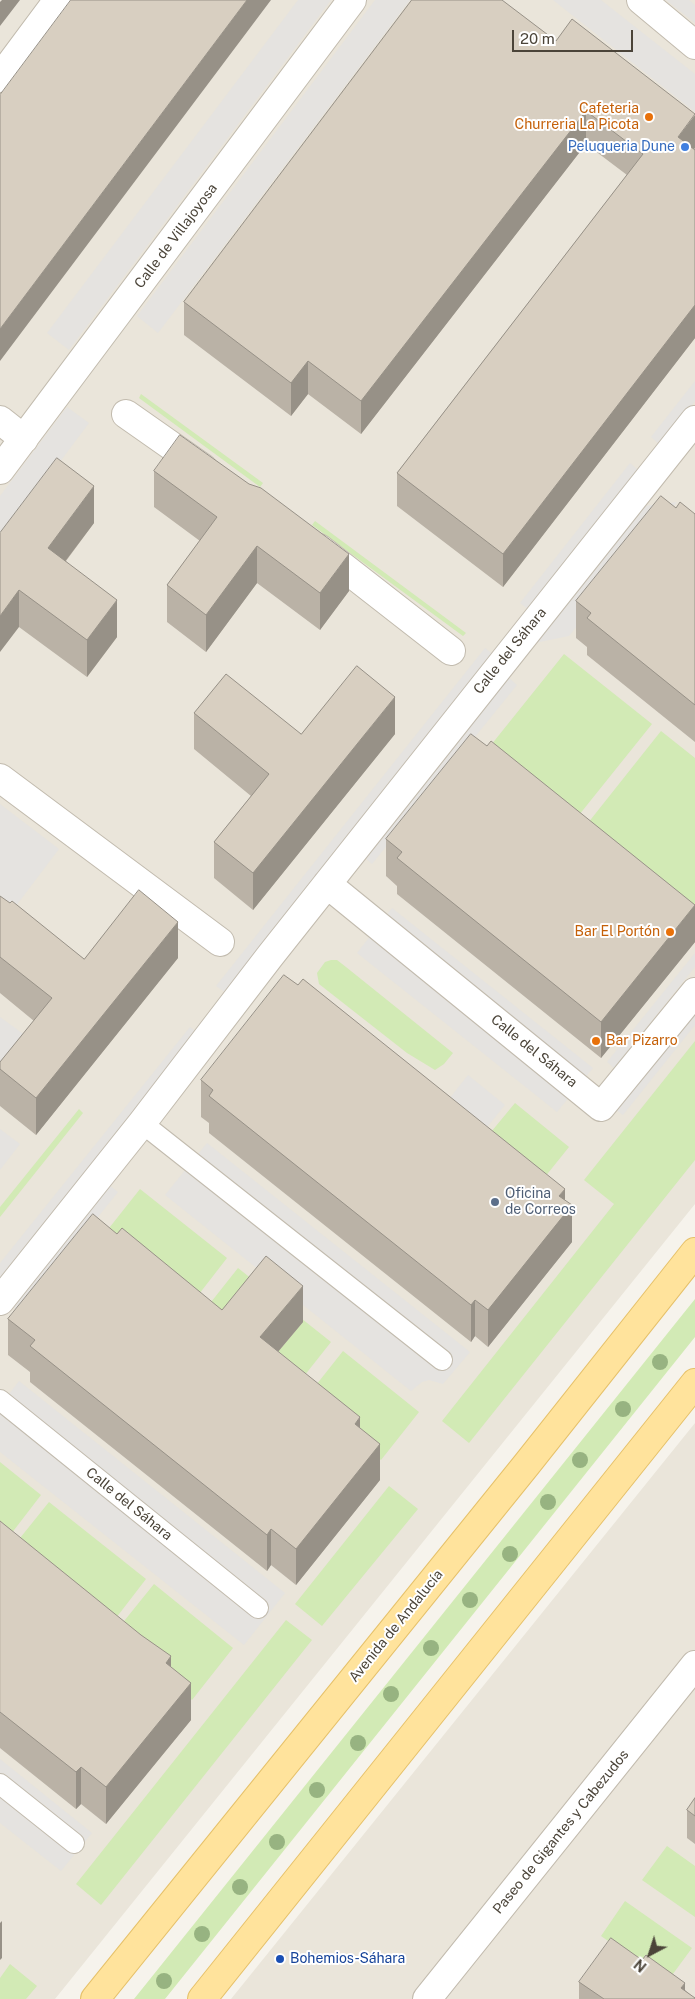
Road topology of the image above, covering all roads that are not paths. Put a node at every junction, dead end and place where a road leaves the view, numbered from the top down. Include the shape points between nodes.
1 (58, 0) edge
2 (352, 0) edge
3 (641, 0) edge
4 (695, 45) edge
5 (0, 78) edge
6 (126, 414) dead end
7 (0, 420) edge
8 (695, 420) edge
9 (24, 439) junction
10 (0, 470) edge
11 (227, 485) edge
12 (297, 531) edge
13 (451, 651) dead end
14 (0, 778) edge
15 (327, 884) junction
16 (220, 942) dead end
17 (695, 992) edge
18 (142, 1124) junction
19 (695, 1252) edge
20 (0, 1301) edge
21 (442, 1360) dead end
22 (695, 1382) edge
23 (0, 1400) edge
24 (258, 1608) dead end
25 (695, 1665) edge
26 (0, 1784) edge
27 (74, 1843) dead end
28 (95, 1999) edge
29 (202, 1999) edge
30 (427, 1999) edge

1 - 5 street
2 - 9 street, Calle de Villajoyosa
3 - 4 street
6 - 11 street via 185,460
7 - 9 street
8 - 15 street, Calle del Sáhara
9 - 10 street, Calle de Villajoyosa
12 - 13 street via 357,585
14 - 16 street
15 - 17 street, Calle del Sáhara via 601,1107
15 - 18 street, Calle del Sáhara
18 - 20 street, Calle del Sáhara
18 - 21 lane
19 - 28 main road, Avenida de Andalucía
22 - 29 main road
23 - 24 lane, Calle del Sáhara
25 - 30 street, Paseo de Gigantes y Cabezudos
26 - 27 lane

